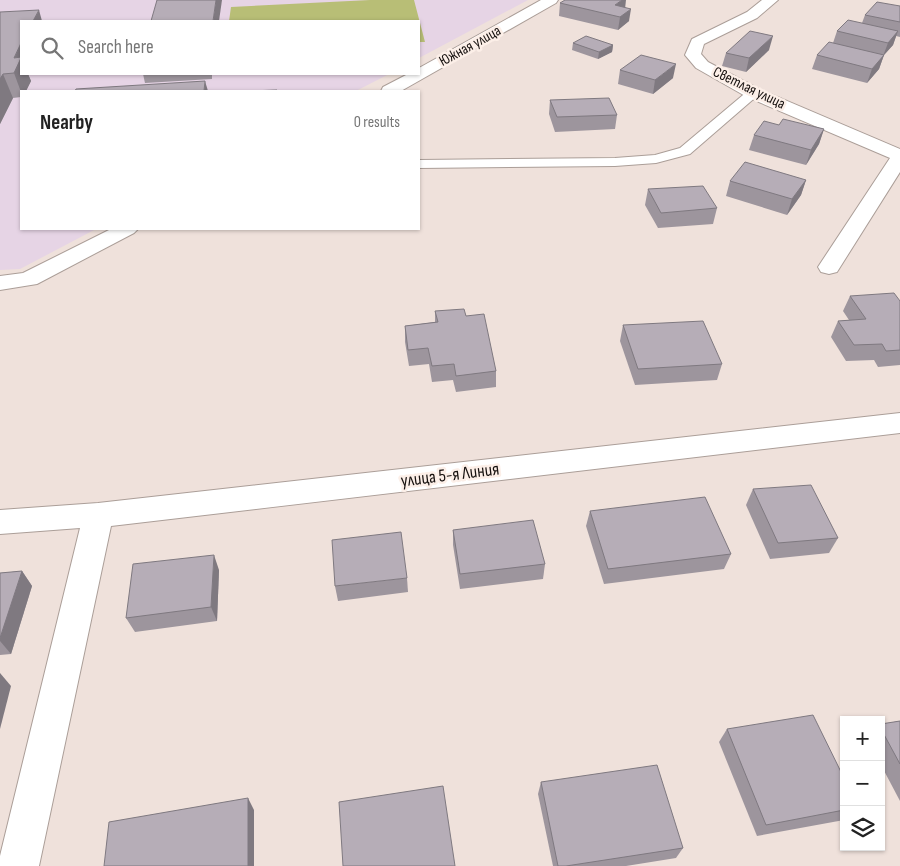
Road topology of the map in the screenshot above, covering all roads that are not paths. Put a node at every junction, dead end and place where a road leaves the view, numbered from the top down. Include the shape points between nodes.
1 (551, 0) edge
2 (771, 0) edge
3 (420, 74) edge
4 (417, 75) edge
5 (391, 90) edge
6 (753, 93) junction
7 (900, 156) edge
8 (420, 164) edge
9 (125, 230) edge
10 (829, 267) dead end
11 (0, 284) edge
12 (900, 422) edge
13 (98, 515) junction
14 (0, 522) edge
15 (18, 866) edge

1 - 3 street, Южная улица
2 - 6 street, Светлая улица via 752,15 697,42 694,55 702,65
4 - 5 street, Южная улица
6 - 7 street, Светлая улица
6 - 8 lane via 685,151 656,159
7 - 10 street
9 - 11 street via 29,279
12 - 13 street, улица 5-я Линия
13 - 14 street, улица 5-я Линия
13 - 15 street

